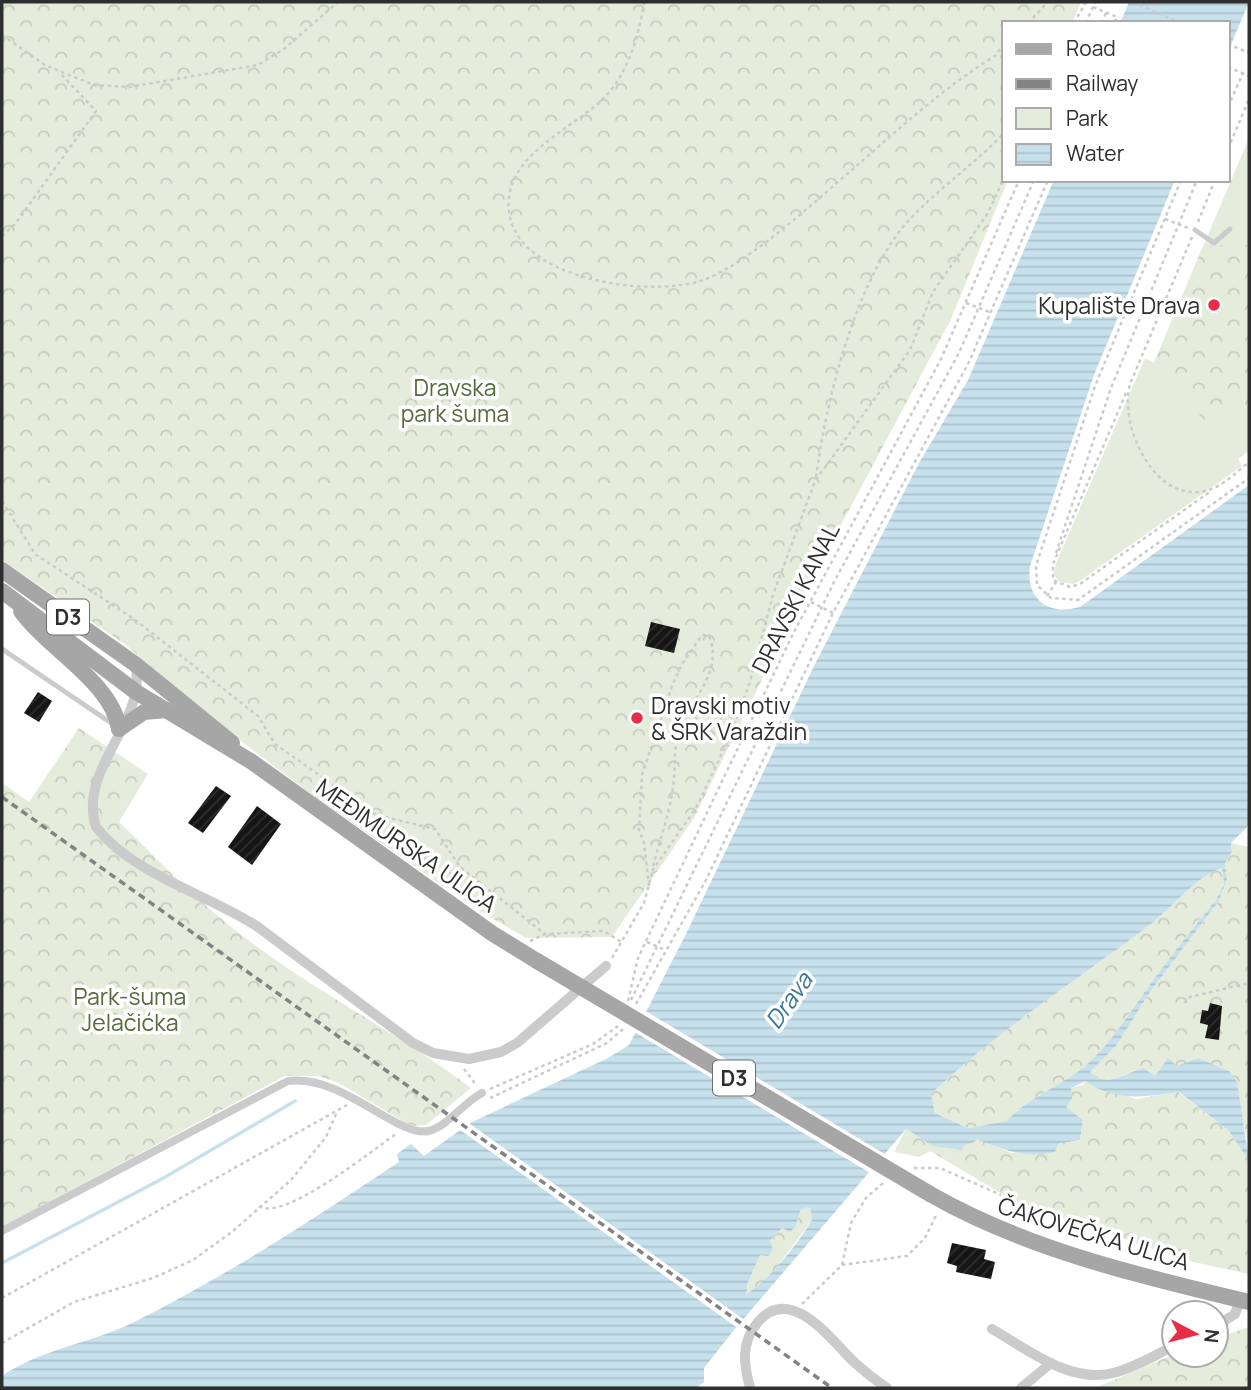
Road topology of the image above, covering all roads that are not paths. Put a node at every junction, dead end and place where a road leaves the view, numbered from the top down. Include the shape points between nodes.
1 (1230, 229) dead end
2 (1195, 230) road end
3 (2, 570) edge
4 (7, 594) edge
5 (2, 649) edge
6 (135, 664) junction
7 (136, 692) junction
8 (166, 710) junction
9 (119, 729) junction
10 (252, 762) junction
11 (606, 966) road end
12 (483, 1097) road end
13 (930, 1194) joint
14 (2, 1231) edge
15 (1245, 1301) edge
16 (1230, 1317) edge
17 (992, 1329) dead end
18 (1160, 1352) edge
19 (1051, 1363) junction
20 (750, 1388) edge
21 (887, 1388) edge
22 (1021, 1388) edge

1 - 2 lane via 1214,243
3 - 6 main road, MEĐIMURSKA ULICA / D3
4 - 7 main road, MEĐIMURSKA ULICA / D3
4 - 9 main road via 34,630 113,704
5 - 9 lane
6 - 7 street
6 - 10 main road, MEĐIMURSKA ULICA / D3
7 - 8 main road, MEĐIMURSKA ULICA / D3
7 - 9 street
8 - 9 main road via 144,712
8 - 10 main road, MEĐIMURSKA ULICA / D3
9 - 11 street via 93,798 93,817 103,836 166,879 233,911 413,1043 441,1056 469,1059 509,1047
10 - 13 main road, MEĐIMURSKA ULICA / D3, bridge via 537,961
12 - 14 street via 423,1132 407,1128 325,1083 288,1081
13 - 15 main road, ČAKOVEČKA ULICA / D3 via 1032,1243
15 - 16 street
17 - 19 street
18 - 19 street via 1112,1374 1078,1372
19 - 22 street
20 - 21 street via 744,1360 747,1342 755,1325 772,1312 795,1312 817,1322 852,1360

